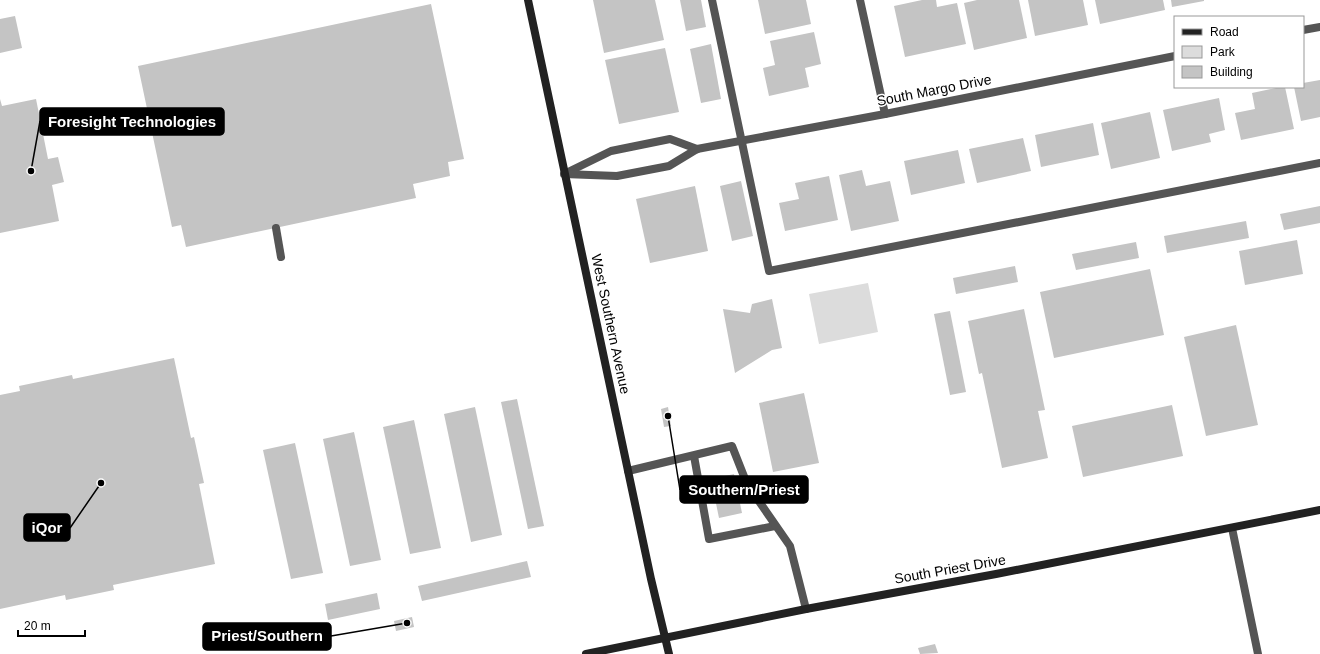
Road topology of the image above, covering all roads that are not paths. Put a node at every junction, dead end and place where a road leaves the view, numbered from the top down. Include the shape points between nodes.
1 (528, 0) edge
2 (712, 0) edge
3 (860, 0) edge
4 (1320, 27) edge
5 (1304, 30) edge
6 (1174, 56) edge
7 (885, 114) junction
8 (742, 140) junction
9 (697, 149) junction
10 (1320, 163) edge
11 (564, 174) junction
12 (276, 228) dead end
13 (282, 257) dead end
14 (694, 456) junction
15 (628, 471) junction
16 (1320, 510) edge
17 (776, 526) junction
18 (1232, 528) junction
19 (806, 609) junction
20 (665, 637) junction
21 (586, 654) edge
22 (669, 654) edge
23 (1258, 654) edge

1 - 11 main road, West Southern Avenue
2 - 8 street
3 - 7 street
4 - 5 street
6 - 7 street, South Margo Drive
7 - 8 street, South Margo Drive
8 - 9 street, South Margo Drive
8 - 10 street via 769,271
9 - 11 street, South Margo Drive via 669,166 617,176
9 - 11 street via 670,139 611,151
11 - 15 main road, West Southern Avenue
12 - 13 street
14 - 15 street
14 - 17 street via 732,446 747,484
14 - 17 street via 709,539
15 - 20 main road, West Southern Avenue
16 - 18 main road, South Priest Drive
17 - 19 street via 790,546
18 - 19 main road, South Priest Drive
18 - 23 street
19 - 20 main road, South Priest Drive
20 - 21 main road, South Priest Drive
20 - 22 main road, West Southern Avenue

